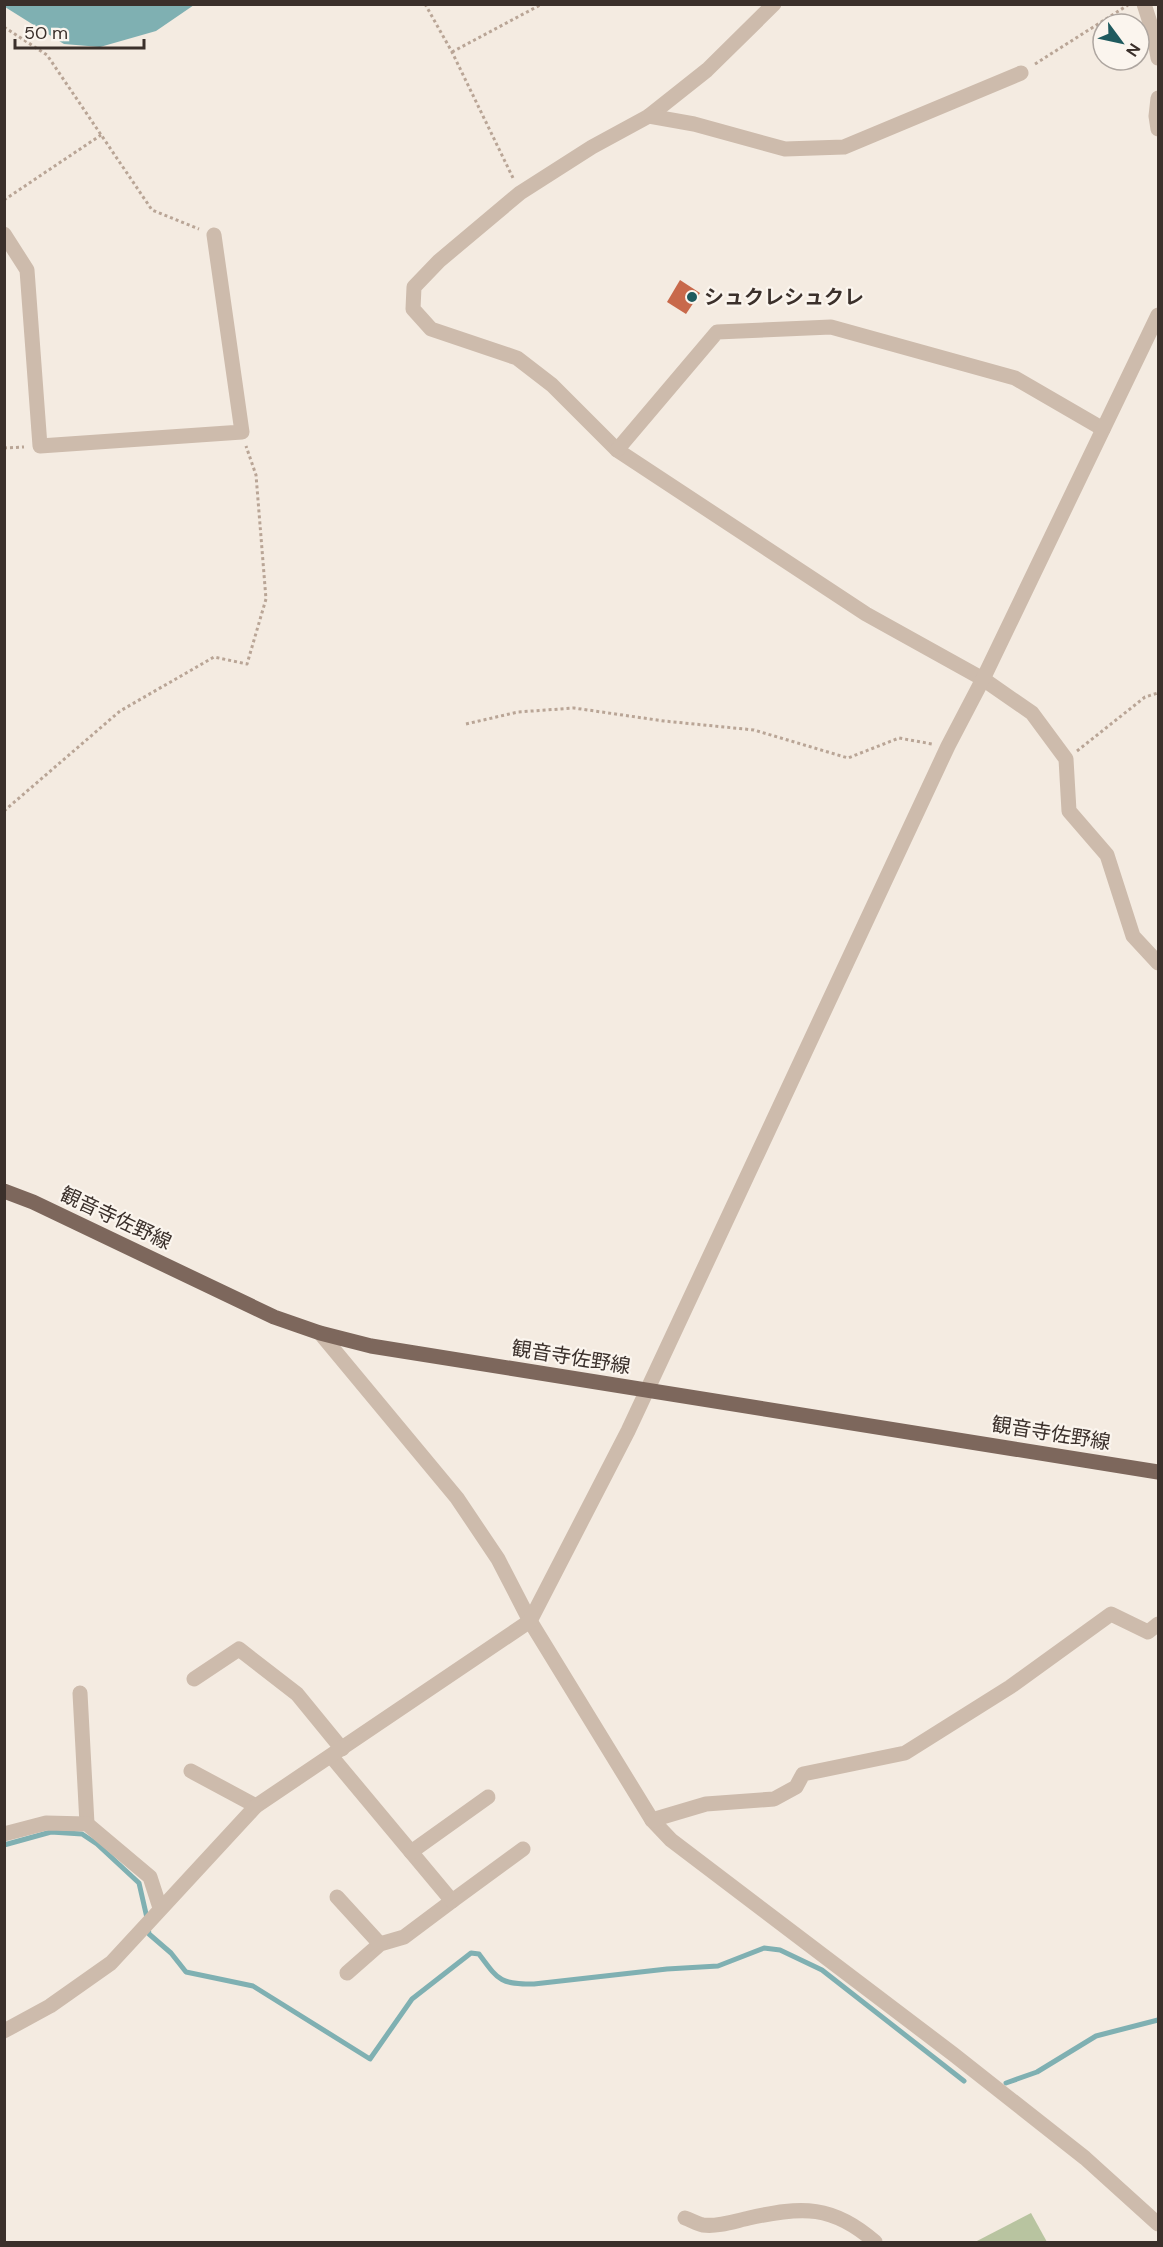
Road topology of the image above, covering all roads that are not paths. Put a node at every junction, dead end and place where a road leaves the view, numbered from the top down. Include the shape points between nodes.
1 (774, 4) edge
2 (1144, 4) edge
3 (1158, 58) edge
4 (1021, 73) road end
5 (1158, 98) edge
6 (649, 116) junction
7 (1158, 129) edge
8 (4, 234) edge
9 (214, 236) road end
10 (1158, 315) edge
11 (1103, 429) junction
12 (617, 450) junction
13 (983, 679) junction
14 (1158, 963) edge
15 (4, 1191) edge
16 (320, 1333) junction
17 (647, 1390) junction
18 (1158, 1472) edge
19 (530, 1621) junction
20 (1158, 1624) edge
21 (194, 1679) dead end
22 (80, 1693) dead end
23 (336, 1752) junction
24 (191, 1771) dead end
25 (488, 1797) dead end
26 (256, 1806) junction
27 (652, 1820) junction
28 (87, 1824) junction
29 (4, 1834) edge
30 (523, 1849) dead end
31 (411, 1852) junction
32 (337, 1897) dead end
33 (452, 1901) junction
34 (160, 1908) junction
35 (380, 1944) junction
36 (347, 1973) dead end
37 (4, 2031) edge
38 (685, 2218) dead end
39 (1158, 2224) edge
40 (875, 2242) edge

1 - 6 street via 707,70
2 - 3 street
4 - 6 street via 844,147 785,149
5 - 7 street
6 - 12 street via 520,193 414,287 413,309 431,329 517,358 552,385
8 - 9 street via 27,270 40,446 242,432
10 - 11 street
11 - 12 street via 1015,378 831,327 717,332
11 - 13 street
12 - 13 street via 866,614
13 - 14 street via 1032,713 1066,759 1069,811 1107,855 1133,936
13 - 17 street via 948,746
15 - 16 main road, 観音寺佐野線 via 274,1317
16 - 17 main road, 観音寺佐野線 via 371,1346
16 - 19 street via 457,1498 498,1559
17 - 18 main road, 観音寺佐野線
17 - 19 street via 609,1472
19 - 23 street
19 - 27 street
20 - 27 street via 1148,1632 1111,1614 1011,1687 905,1753 803,1774 796,1787 774,1799 706,1804
21 - 23 street via 239,1649 297,1694
22 - 28 street
23 - 26 street
23 - 31 street
24 - 26 street
25 - 31 street
26 - 34 street
27 - 39 street via 671,1840 1085,2158
28 - 29 street via 46,1823
28 - 34 street via 150,1877
30 - 33 street
31 - 33 street
32 - 35 street
33 - 35 street via 404,1937
34 - 37 street via 111,1963 50,2006
35 - 36 street
38 - 40 street via 703,2225 721,2224 795,2210 822,2210 863,2231

